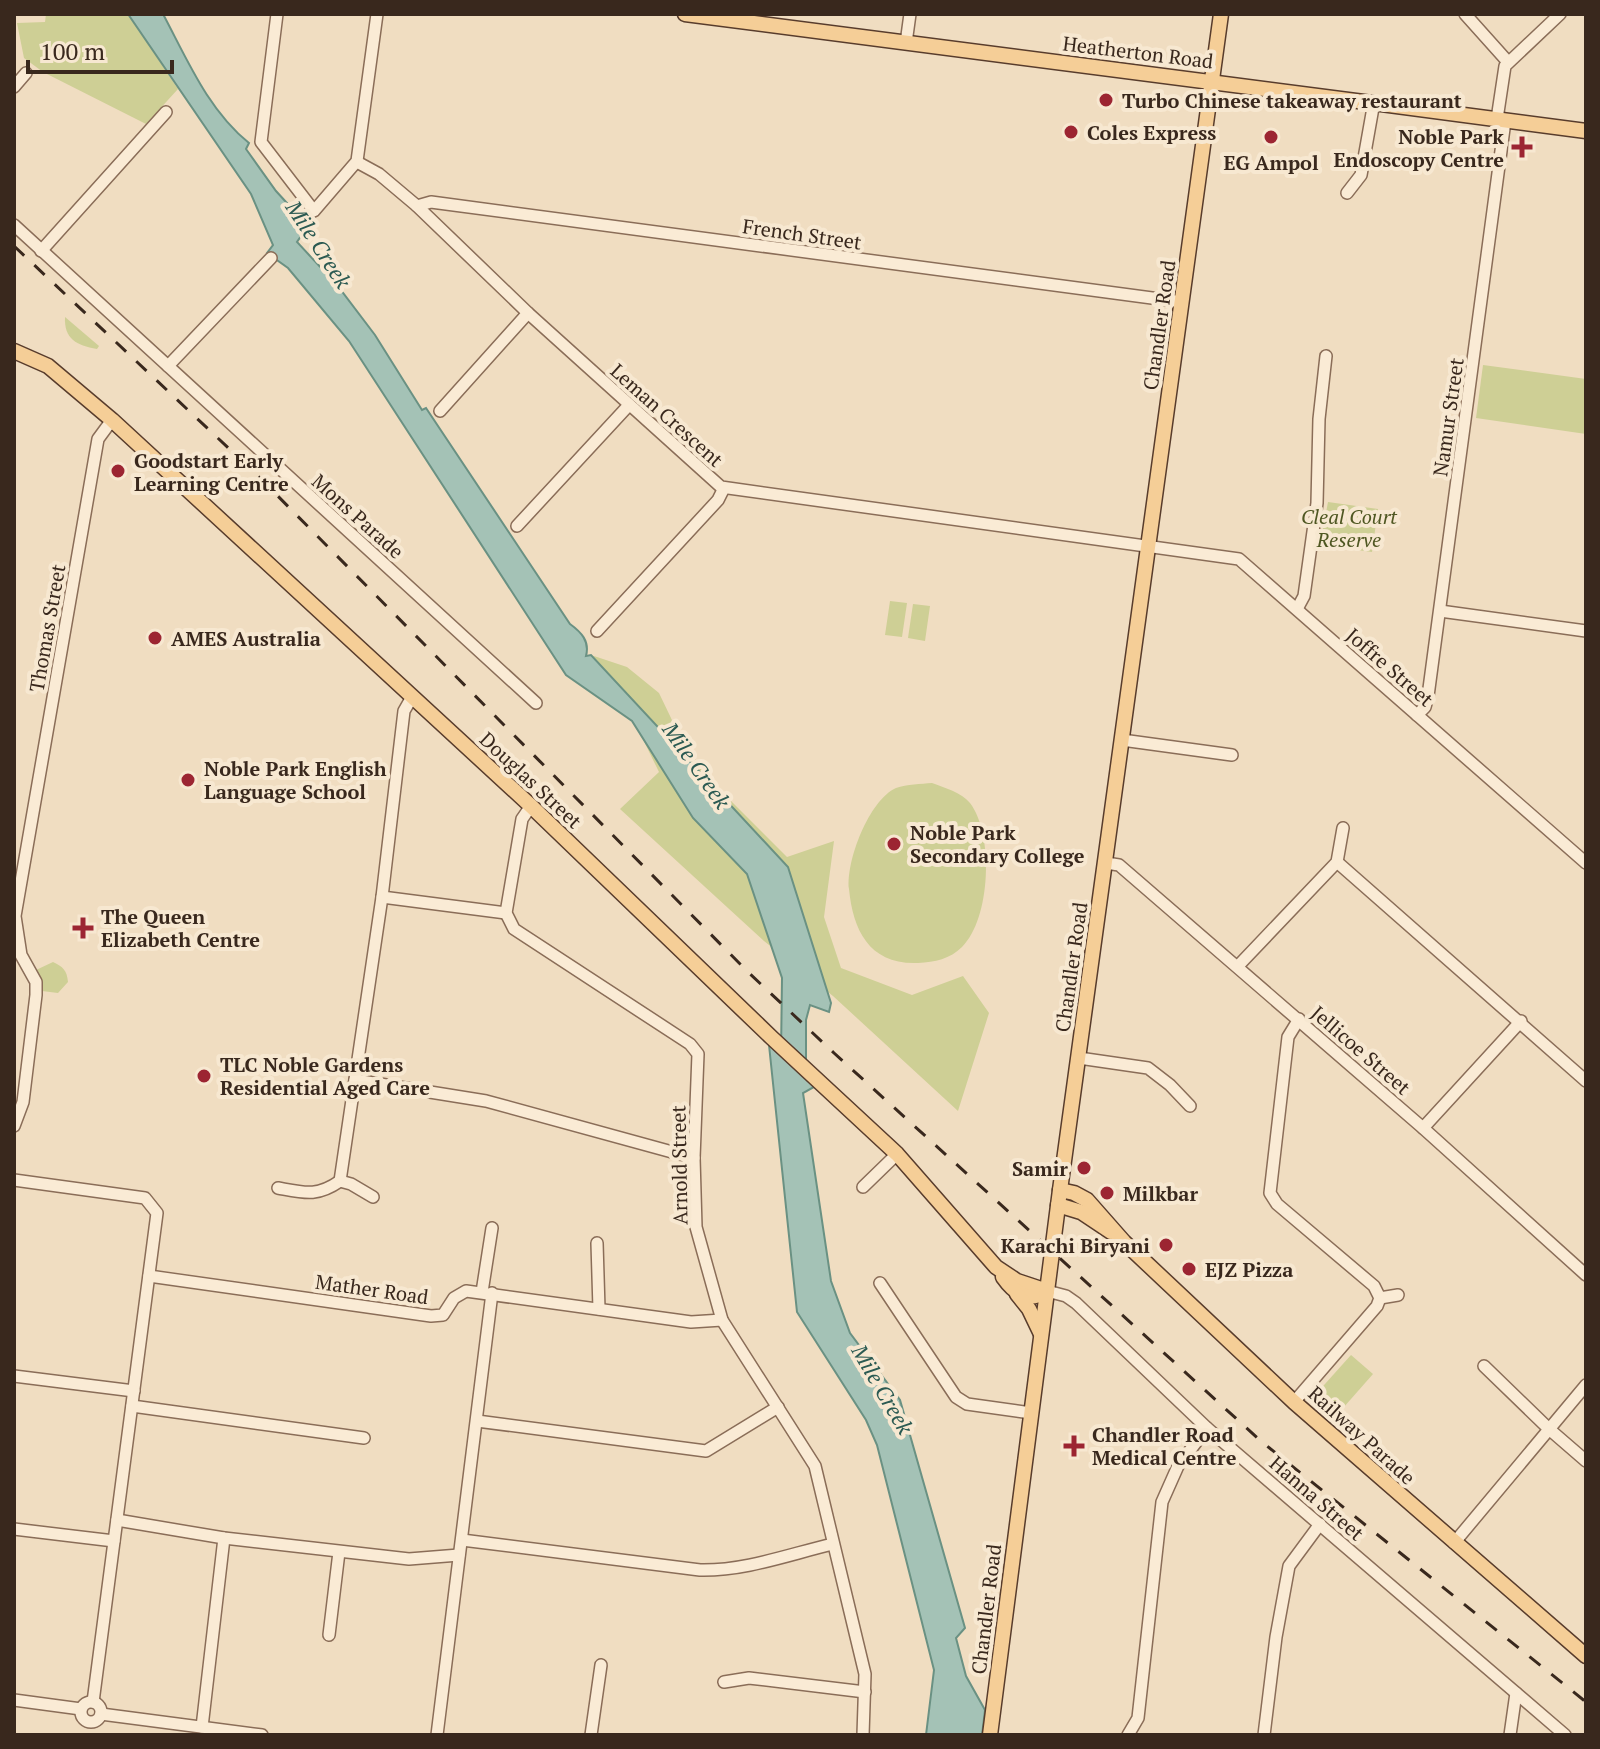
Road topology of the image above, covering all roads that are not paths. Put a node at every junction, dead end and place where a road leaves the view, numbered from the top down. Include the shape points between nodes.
1 (277, 14) edge
2 (377, 14) edge
3 (685, 14) edge
4 (910, 14) edge
5 (1221, 14) edge
6 (1465, 14) edge
7 (1560, 14) edge
8 (906, 43) junction
9 (1508, 62) junction
10 (26, 73) dead end
11 (1212, 81) junction
12 (14, 87) edge
13 (1374, 102) junction
14 (166, 112) dead end
15 (1501, 120) junction
16 (1586, 131) edge
17 (358, 159) junction
18 (1347, 193) dead end
19 (417, 206) junction
20 (314, 211) junction
21 (305, 221) dead end
22 (14, 225) edge
23 (41, 251) junction
24 (271, 258) dead end
25 (1182, 302) junction
26 (528, 313) junction
27 (14, 351) edge
28 (1326, 356) dead end
29 (168, 366) junction
30 (629, 405) junction
31 (440, 411) dead end
32 (112, 420) junction
33 (724, 488) junction
34 (517, 526) dead end
35 (1149, 546) junction
36 (1297, 609) junction
37 (1440, 611) junction
38 (597, 631) dead end
39 (1586, 631) edge
40 (412, 697) junction
41 (536, 703) dead end
42 (1417, 715) junction
43 (1122, 740) junction
44 (1232, 755) dead end
45 (531, 806) junction
46 (1343, 828) dead end
47 (14, 840) edge
48 (29, 843) junction
49 (1337, 862) junction
50 (1106, 863) junction
51 (1586, 863) edge
52 (382, 897) junction
53 (506, 913) junction
54 (1238, 966) junction
55 (1299, 1019) junction
56 (1521, 1021) junction
57 (1079, 1058) junction
58 (355, 1080) junction
59 (1586, 1081) edge
60 (1190, 1106) dead end
61 (14, 1126) edge
62 (1423, 1128) junction
63 (897, 1154) junction
64 (694, 1158) junction
65 (14, 1180) edge
66 (340, 1181) junction
67 (863, 1187) dead end
68 (278, 1188) dead end
69 (373, 1197) dead end
70 (1059, 1198) junction
71 (492, 1228) dead end
72 (597, 1243) dead end
73 (994, 1264) junction
74 (1050, 1268) junction
75 (1586, 1275) edge
76 (149, 1276) junction
77 (880, 1283) dead end
78 (1011, 1288) junction
79 (1047, 1291) junction
80 (487, 1293) junction
81 (1398, 1295) dead end
82 (1380, 1298) junction
83 (599, 1309) junction
84 (722, 1320) junction
85 (1042, 1335) junction
86 (1484, 1366) dead end
87 (14, 1376) edge
88 (1586, 1385) edge
89 (134, 1391) junction
90 (1294, 1402) junction
91 (132, 1406) junction
92 (778, 1407) junction
93 (1031, 1413) junction
94 (477, 1421) junction
95 (1207, 1428) junction
96 (1549, 1429) junction
97 (364, 1438) dead end
98 (1586, 1461) edge
99 (117, 1520) junction
100 (1320, 1524) junction
101 (14, 1529) edge
102 (224, 1538) junction
103 (462, 1540) junction
104 (114, 1541) junction
105 (1454, 1543) junction
106 (833, 1544) junction
107 (339, 1552) junction
108 (459, 1555) junction
109 (329, 1635) dead end
110 (1586, 1656) edge
111 (601, 1665) dead end
112 (724, 1682) dead end
113 (865, 1692) junction
114 (1516, 1693) junction
115 (14, 1700) edge
116 (93, 1702) junction
117 (81, 1709) junction
118 (101, 1714) junction
119 (90, 1722) junction
120 (202, 1727) junction
121 (84, 1735) edge
122 (262, 1735) edge
123 (437, 1735) edge
124 (591, 1735) edge
125 (863, 1735) edge
126 (990, 1735) edge
127 (1128, 1735) edge
128 (1264, 1735) edge
129 (1510, 1735) edge
130 (1565, 1735) edge

1 - 20 street via 261,142
2 - 17 street
3 - 8 main road, Heatherton Road
4 - 8 street
5 - 11 main road, Chandler Road
6 - 9 street
7 - 9 street
8 - 11 main road, Heatherton Road
9 - 15 street, Namur Street via 1502,76
10 - 12 street
11 - 13 main road, Heatherton Road
11 - 25 main road, Chandler Road
13 - 15 main road, Heatherton Road
13 - 18 street via 1361,175
14 - 23 street
15 - 16 main road, Heatherton Road
15 - 37 street, Namur Street
17 - 19 street, Leman Crescent via 374,165
17 - 20 street
19 - 25 street, French Street via 431,202
19 - 26 street, Leman Crescent
20 - 21 street
22 - 23 street, Mons Parade
23 - 29 street, Mons Parade
24 - 29 street
25 - 35 main road, Chandler Road
26 - 30 street, Leman Crescent
26 - 31 street
27 - 32 main road, Douglas Street via 48,366
28 - 36 street via 1317,503 1304,596
29 - 41 street, Mons Parade
30 - 33 street, Leman Crescent
30 - 34 street
32 - 40 main road, Douglas Street
32 - 48 street, Thomas Street via 98,439
33 - 35 street, Leman Crescent
33 - 38 street
35 - 36 street, Joffre Street via 1239,559
35 - 43 main road, Chandler Road
36 - 42 street, Joffre Street
37 - 39 street
37 - 42 street, Namur Street via 1428,696
40 - 45 main road, Douglas Street
40 - 52 street via 404,711
42 - 51 street, Joffre Street
43 - 44 street
43 - 50 main road, Chandler Road
45 - 53 street via 522,819
45 - 63 main road, Douglas Street
46 - 49 street
47 - 48 street
48 - 61 street, Thomas Street via 15,916 21,955 36,982 36,995 23,1102
49 - 54 street
49 - 56 street
50 - 54 street, Jellicoe Street via 1119,865
50 - 57 main road, Chandler Road
52 - 53 street
52 - 58 street
53 - 64 street, Arnold Street via 514,929 698,1054
54 - 55 street, Jellicoe Street
55 - 62 street, Jellicoe Street
55 - 82 street via 1288,1037 1270,1193 1374,1286
56 - 59 street
56 - 62 street
57 - 60 street via 1148,1068
57 - 70 main road, Chandler Road
58 - 64 street via 486,1101
58 - 66 street
62 - 75 street, Jellicoe Street
63 - 67 street
63 - 73 main road, Douglas Street
64 - 84 street, Arnold Street via 696,1227
65 - 76 street via 150,1201 157,1213
66 - 68 street via 323,1192
66 - 69 street
70 - 74 main road, Chandler Road
70 - 90 main road, Railway Parade via 1077,1194 1087,1200 1118,1236
71 - 80 street
72 - 83 street
73 - 74 main road via 1022,1275
73 - 78 main road, Douglas Street
73 - 79 main road, Douglas Street via 1017,1281
74 - 79 main road, Chandler Road
76 - 80 street, Mather Road via 431,1316 443,1315 466,1291
76 - 89 street
77 - 93 street via 956,1397 967,1404
78 - 79 main road via 1030,1298
78 - 85 main road, Douglas Street
79 - 85 main road, Chandler Road
79 - 95 street, Hanna Street via 1076,1303
80 - 83 street
80 - 94 street
81 - 82 street
82 - 90 street
83 - 84 street via 691,1322
84 - 92 street, Arnold Street
85 - 93 main road, Chandler Road
86 - 96 street
87 - 89 street
88 - 96 street
89 - 91 street
90 - 105 main road, Railway Parade
91 - 97 street
91 - 99 street
92 - 94 street via 706,1451
92 - 106 street, Arnold Street via 815,1466
93 - 126 main road, Chandler Road
94 - 103 street
95 - 100 street, Hanna Street
95 - 127 street via 1178,1466 1162,1502 1138,1718
96 - 98 street
96 - 105 street
99 - 102 street
99 - 104 street
100 - 114 street, Hanna Street
100 - 128 street via 1289,1566
101 - 104 street
102 - 107 street
102 - 120 street
103 - 106 street via 710,1570
103 - 108 street
104 - 116 street
105 - 110 main road, Railway Parade
106 - 113 street, Arnold Street
107 - 108 street via 409,1559
107 - 109 street
108 - 123 street
111 - 124 street
112 - 113 street via 749,1678
113 - 125 street, Arnold Street
114 - 129 street
114 - 130 street, Hanna Street
115 - 117 street
116 - 117 street
116 - 118 street
117 - 119 street
118 - 119 street
118 - 120 street
119 - 121 street
120 - 122 street

